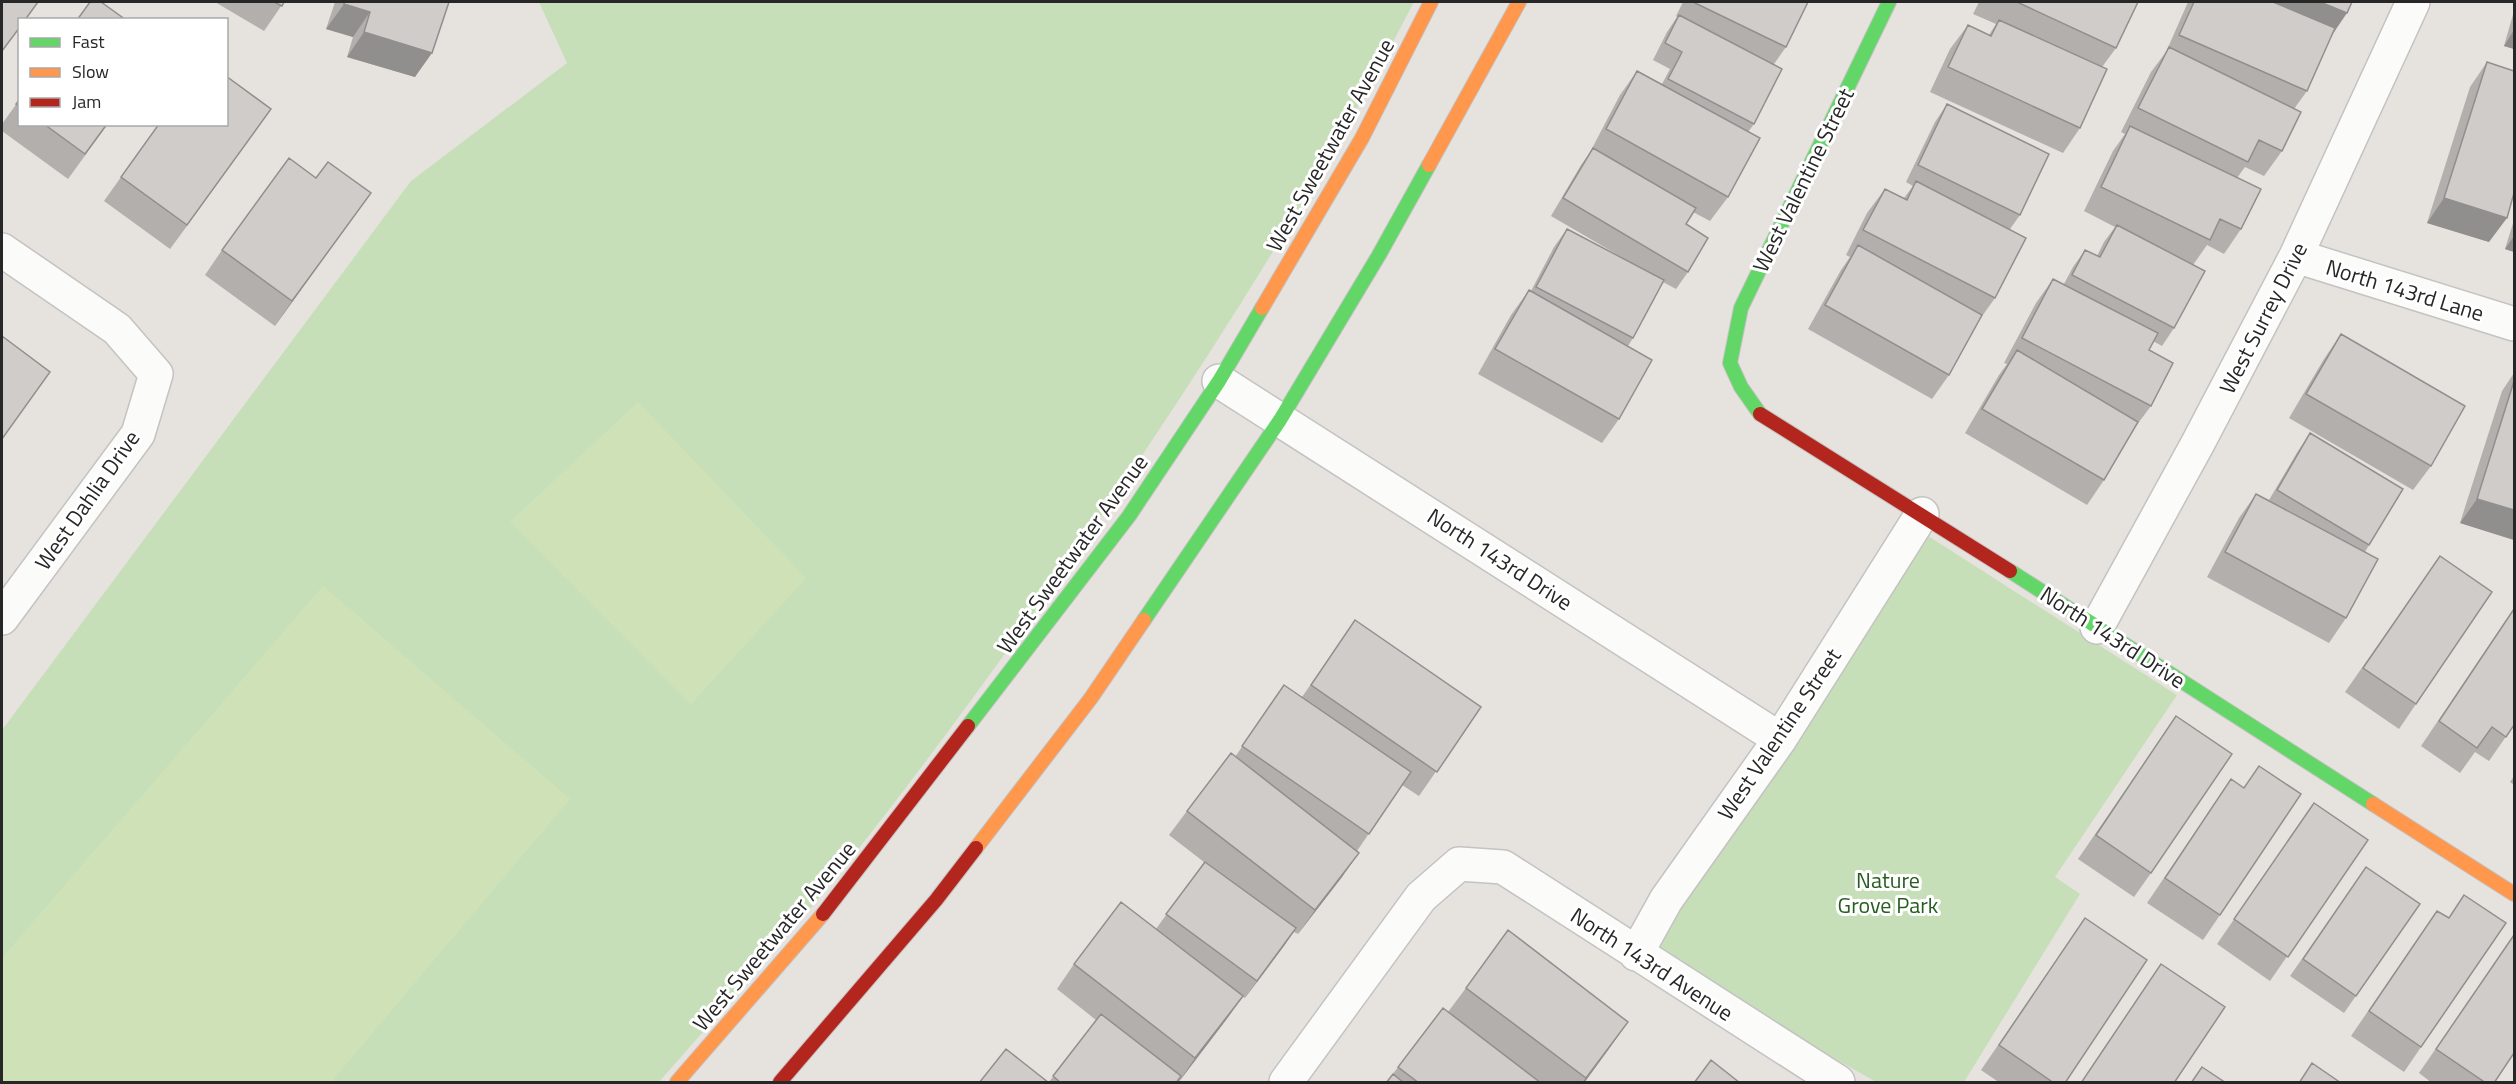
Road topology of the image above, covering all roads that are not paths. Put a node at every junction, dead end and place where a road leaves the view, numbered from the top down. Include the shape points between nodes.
1 (1431, 2) edge
2 (1519, 2) edge
3 (1889, 2) edge
4 (2413, 2) edge
5 (2, 250) edge
6 (2295, 256) junction
7 (2514, 324) edge
8 (1730, 363) joint
9 (1219, 381) junction
10 (1280, 420) junction
11 (1922, 514) junction
12 (2, 618) edge
13 (2097, 627) junction
14 (1780, 739) junction
15 (2514, 894) edge
16 (1636, 954) junction
17 (677, 1083) edge
18 (780, 1083) edge
19 (1286, 1083) edge
20 (1838, 1083) edge

1 - 9 street, West Sweetwater Avenue via 1362,138
2 - 10 street via 1385,245
3 - 8 street, West Valentine Street via 1741,308
4 - 6 street, West Surrey Drive
5 - 12 street, West Dahlia Drive via 117,329 156,374 138,434
6 - 7 street, North 143rd Lane
6 - 13 street, West Surrey Drive via 2199,443
8 - 11 street, North 143rd Drive via 1761,415
9 - 10 street, North 143rd Drive
9 - 17 street, West Sweetwater Avenue via 1129,516 1000,688 836,899
10 - 14 street, North 143rd Drive
10 - 18 street via 1091,698 936,900
11 - 13 street, North 143rd Drive
11 - 14 street, West Valentine Street
13 - 15 street, North 143rd Drive
14 - 16 street, West Valentine Street via 1666,900
16 - 19 street, North 143rd Avenue via 1503,867 1459,864 1421,897
16 - 20 street, North 143rd Avenue

